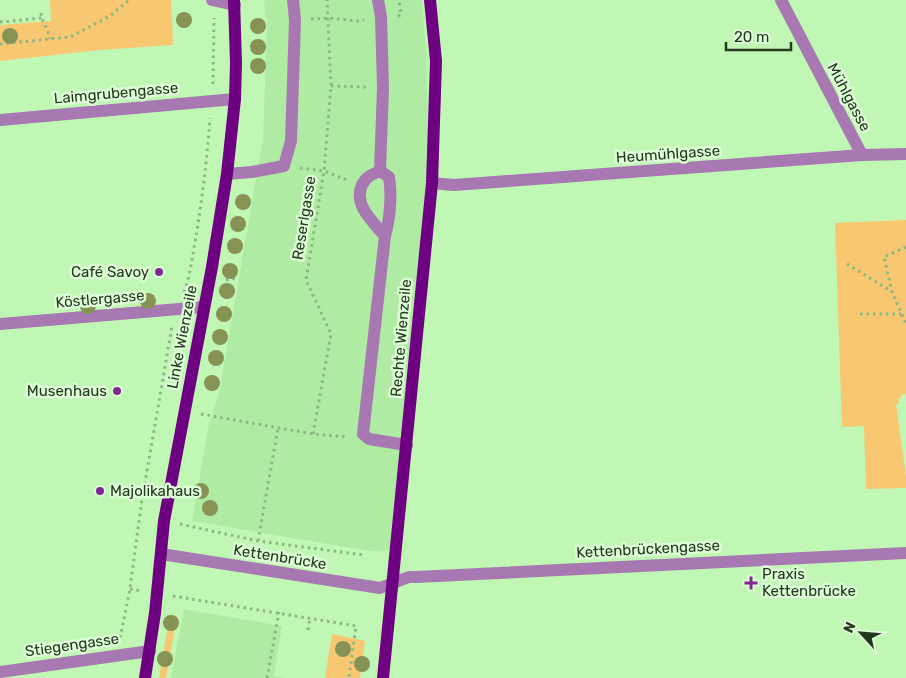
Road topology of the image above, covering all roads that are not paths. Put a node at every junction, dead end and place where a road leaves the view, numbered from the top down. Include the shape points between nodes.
1 (213, 0) edge
2 (293, 0) edge
3 (378, 0) edge
4 (430, 0) edge
5 (781, 0) edge
6 (235, 2) edge
7 (235, 100) junction
8 (0, 120) edge
9 (906, 154) edge
10 (862, 155) junction
11 (380, 171) junction
12 (227, 174) junction
13 (432, 183) junction
14 (385, 236) junction
15 (203, 307) junction
16 (0, 324) edge
17 (408, 445) junction
18 (906, 553) edge
19 (161, 554) junction
20 (393, 584) junction
21 (150, 651) junction
22 (0, 672) edge
23 (145, 678) edge
24 (383, 678) edge

1 - 6 street
2 - 12 street via 292,141 284,166
3 - 11 street via 382,17 383,98
4 - 13 main road, Rechte Wienzeile via 436,61
5 - 10 street, Mühlgasse
6 - 7 main road, Linke Wienzeile
7 - 8 street, Laimgrubengasse
7 - 12 main road, Linke Wienzeile
9 - 10 street, Heumühlgasse
10 - 13 street, Heumühlgasse via 454,185
11 - 14 street via 389,177 390,186
11 - 14 street via 364,181 359,191 359,202
12 - 15 main road, Linke Wienzeile
13 - 17 main road, Rechte Wienzeile
14 - 17 street via 363,434 369,439
15 - 16 street, Köstlergasse
15 - 19 main road, Linke Wienzeile via 164,521
17 - 20 main road, Rechte Wienzeile
18 - 20 street, Kettenbrückengasse via 416,577
19 - 20 street, Kettenbrücke via 372,588
19 - 21 main road, Linke Wienzeile
20 - 24 main road, Rechte Wienzeile
21 - 22 street, Stiegengasse
21 - 23 main road, Linke Wienzeile

